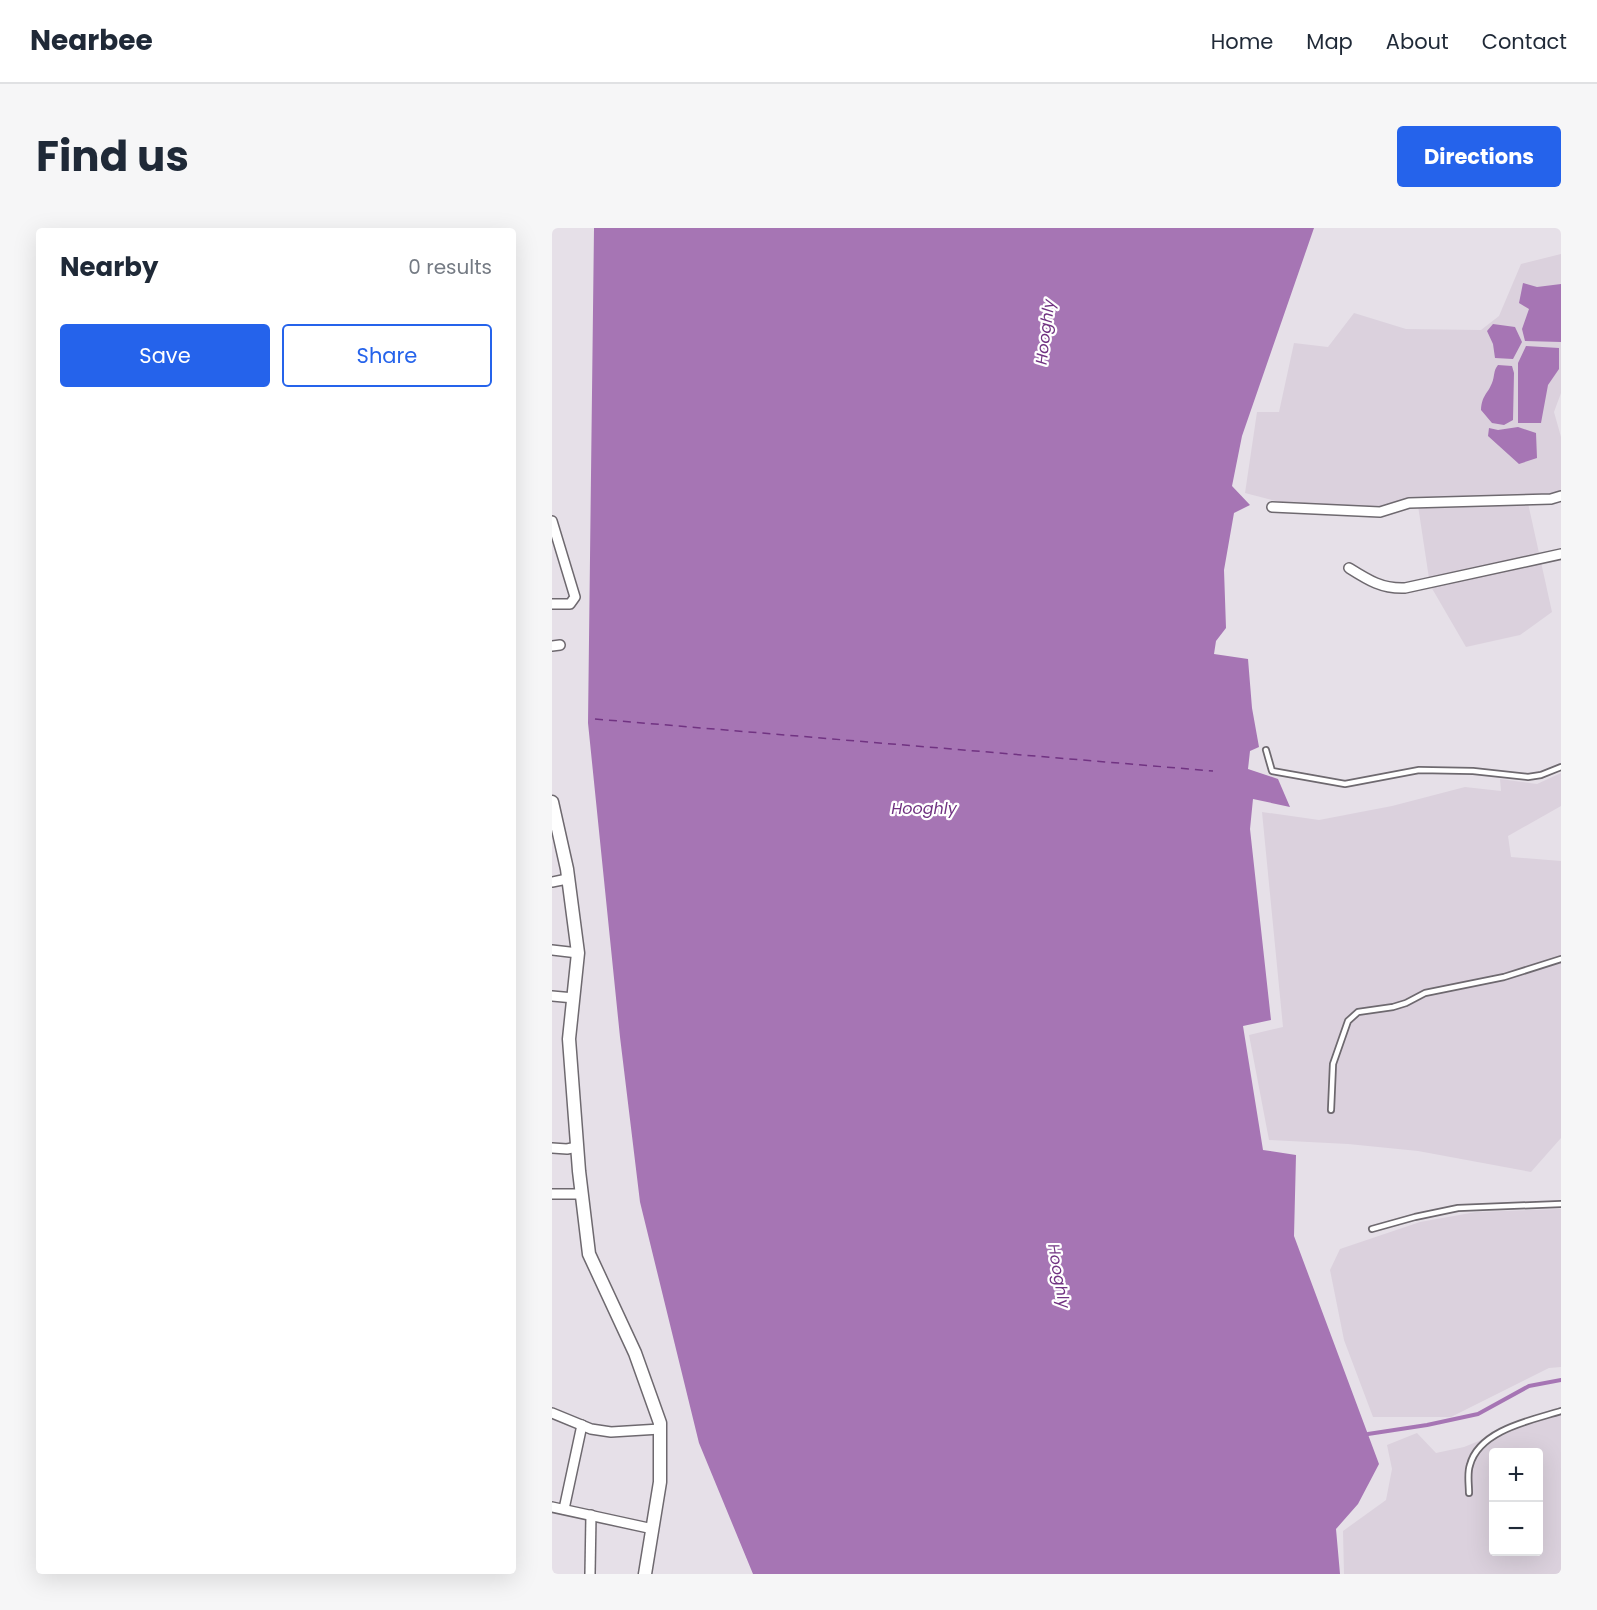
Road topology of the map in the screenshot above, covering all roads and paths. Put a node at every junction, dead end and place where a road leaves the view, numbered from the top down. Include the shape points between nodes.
1 (1561, 496) edge
2 (1272, 507) dead end
3 (552, 520) edge
4 (555, 537) edge
5 (1561, 554) edge
6 (1349, 568) dead end
7 (552, 604) edge
8 (1266, 750) dead end
9 (1561, 767) edge
10 (552, 802) edge
11 (567, 879) junction
12 (552, 882) edge
13 (552, 950) edge
14 (578, 952) junction
15 (1561, 959) edge
16 (552, 996) edge
17 (573, 998) junction
18 (1331, 1110) dead end
19 (577, 1147) junction
20 (552, 1148) edge
21 (552, 1194) edge
22 (582, 1194) junction
23 (1561, 1204) edge
24 (1372, 1229) dead end
25 (1561, 1411) edge
26 (552, 1413) edge
27 (582, 1425) junction
28 (660, 1429) junction
29 (1469, 1493) dead end
30 (552, 1507) edge
31 (564, 1509) junction
32 (591, 1515) junction
33 (653, 1529) junction
34 (590, 1574) edge
35 (645, 1574) edge

1 - 2 street via 1409,503 1380,512
3 - 4 street
4 - 7 street via 575,597 570,604
5 - 6 street via 1392,589
8 - 9 lane via 1272,771 1345,784 1419,771 1528,777
10 - 11 street
11 - 12 street
11 - 14 street
13 - 14 street
14 - 17 street
15 - 18 lane via 1352,1015 1333,1064
16 - 17 street
17 - 19 street via 569,1039
19 - 20 street
19 - 22 street
21 - 22 street
22 - 28 street via 589,1254 635,1353
23 - 24 lane via 1458,1208
25 - 29 lane via 1504,1429 1483,1444 1469,1466
26 - 27 street
27 - 28 street via 611,1432
27 - 31 street
28 - 33 street via 660,1482
30 - 31 street
31 - 32 street
32 - 33 street
32 - 34 street
33 - 35 street

